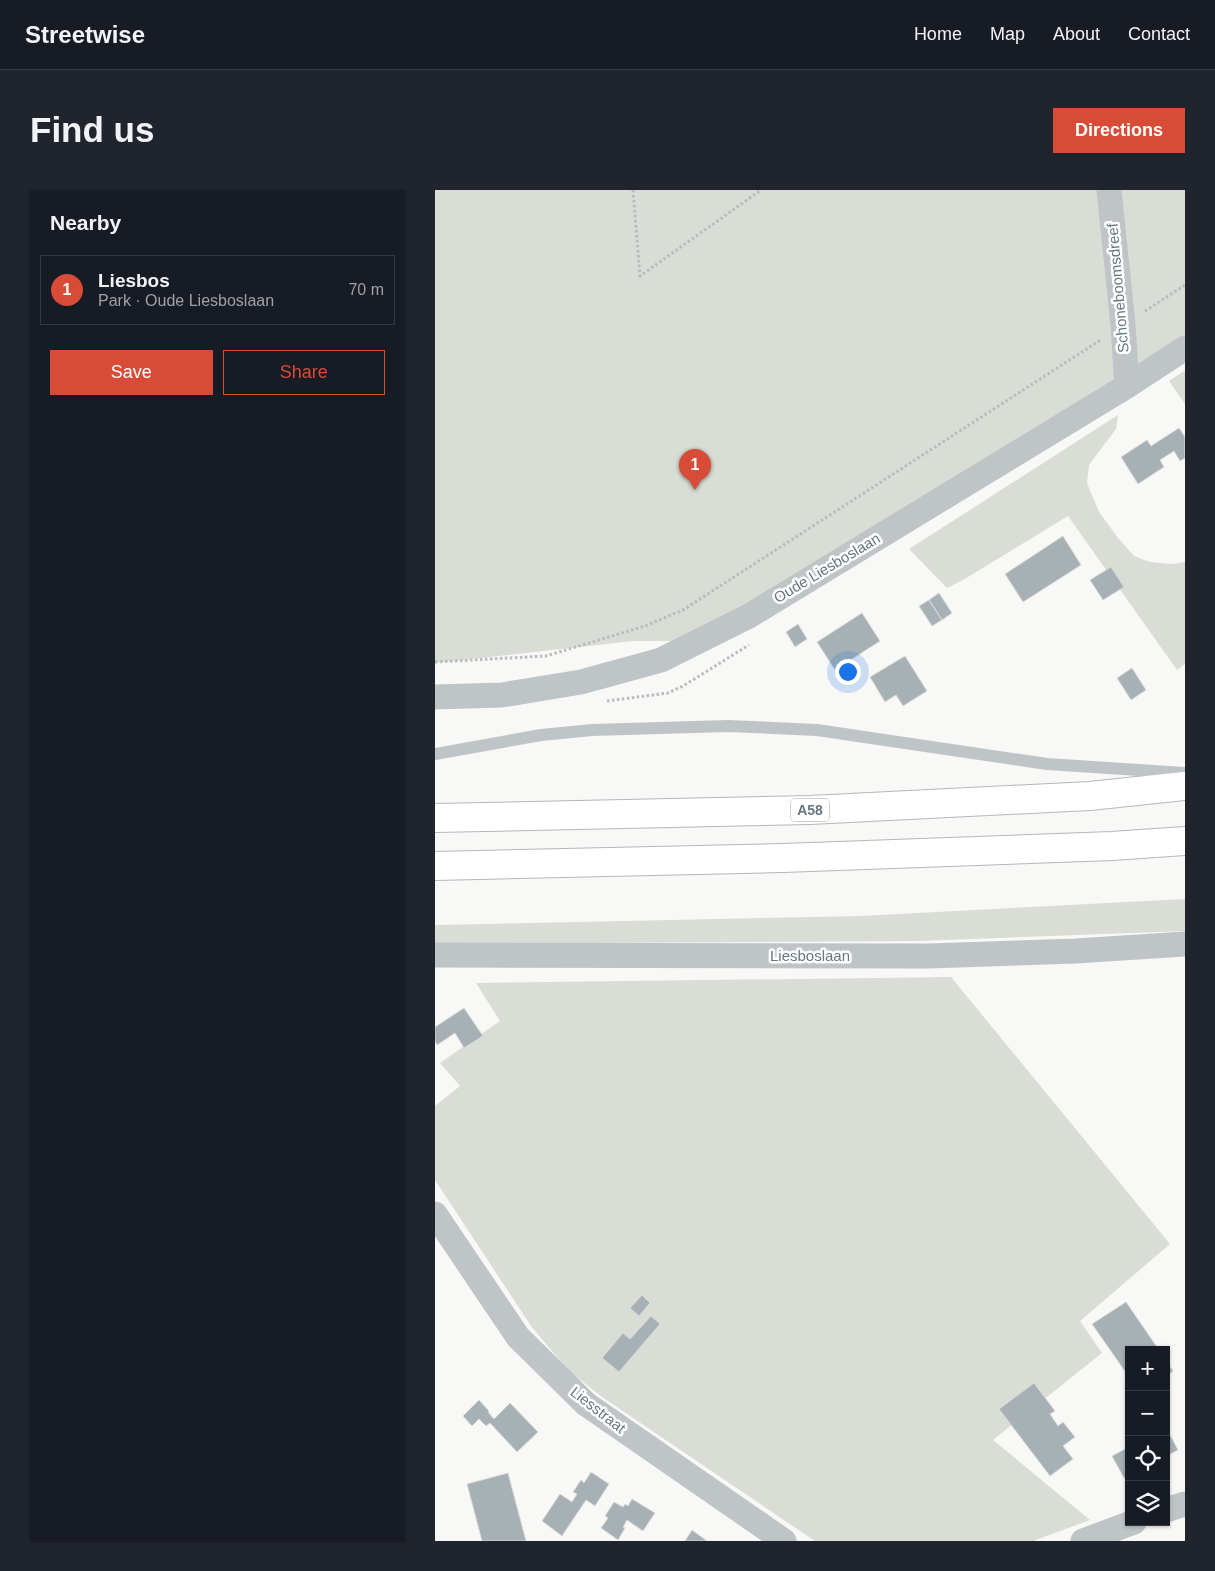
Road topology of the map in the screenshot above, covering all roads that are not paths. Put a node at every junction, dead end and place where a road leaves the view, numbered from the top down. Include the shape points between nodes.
1 (1109, 190) edge
2 (1185, 348) edge
3 (1127, 386) junction
4 (435, 697) edge
5 (435, 754) edge
6 (1185, 773) edge
7 (1185, 786) edge
8 (435, 818) edge
9 (1185, 841) edge
10 (435, 866) edge
11 (1185, 944) edge
12 (435, 956) edge
13 (435, 1214) edge
14 (1185, 1504) edge
15 (1170, 1509) edge
16 (1125, 1525) edge
17 (783, 1541) edge
18 (1083, 1541) edge

1 - 3 street, Schoneboomsdreef
2 - 3 street, Oude Liesboslaan
3 - 4 street, Oude Liesboslaan via 749,616 661,660 572,683 502,694
5 - 6 lane via 522,738 592,730 728,726 817,730 1047,764
7 - 8 highway, A58 via 1090,796 820,809
9 - 10 highway via 783,858
11 - 12 street, Liesboslaan via 928,956
13 - 17 street, Liesstraat via 518,1337 586,1404
14 - 15 street
16 - 18 street

